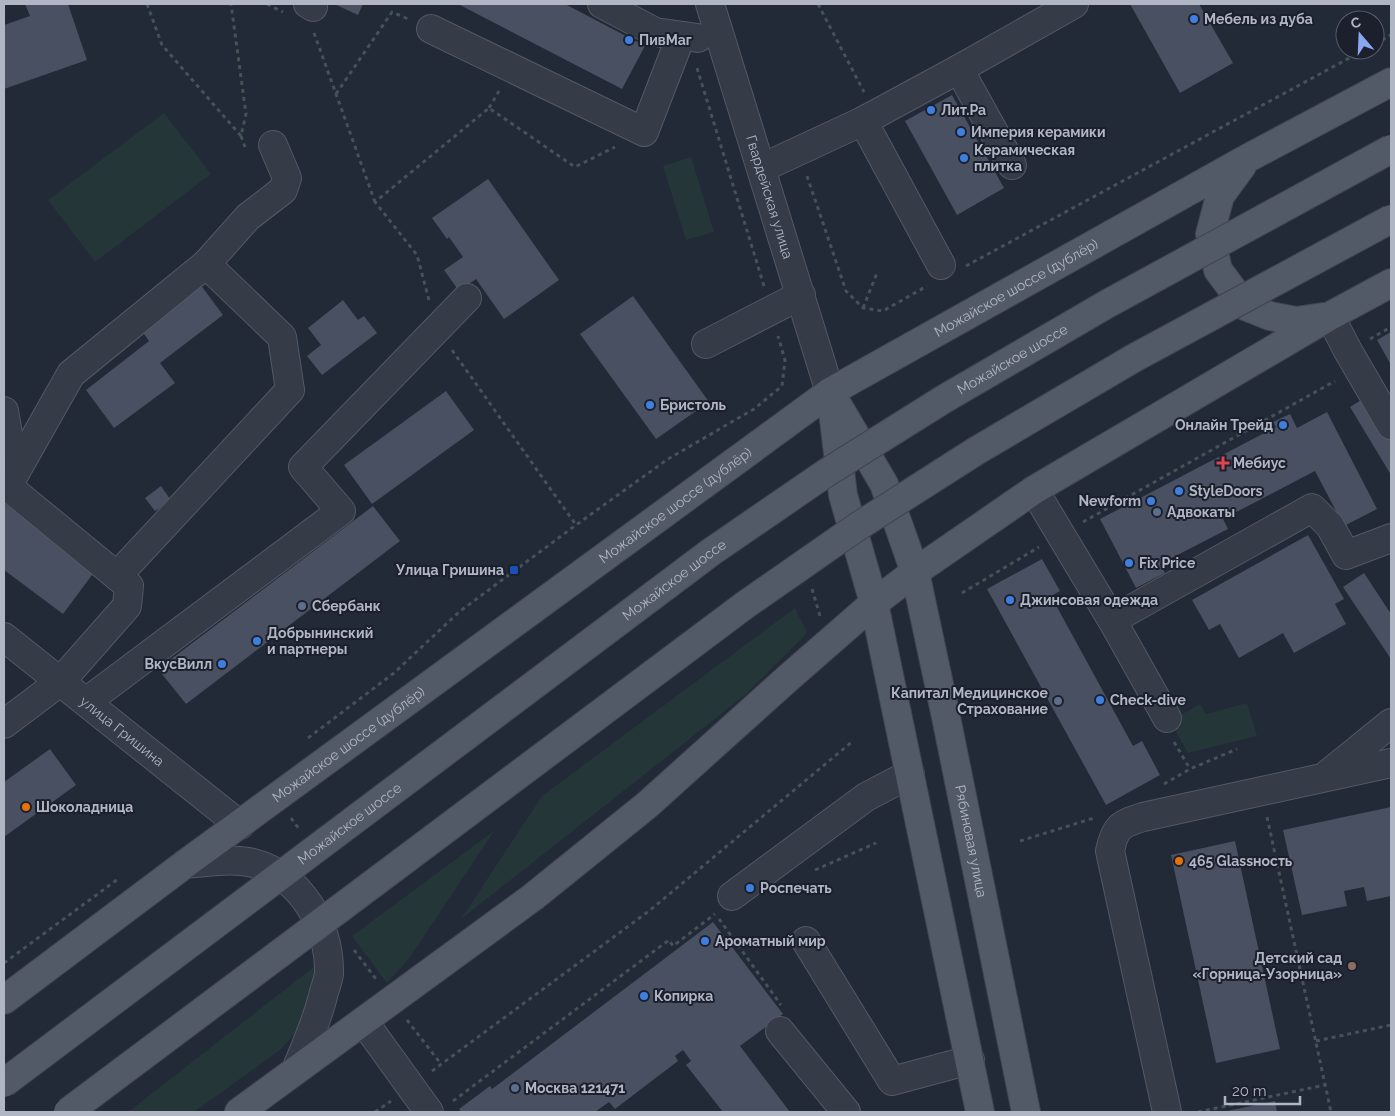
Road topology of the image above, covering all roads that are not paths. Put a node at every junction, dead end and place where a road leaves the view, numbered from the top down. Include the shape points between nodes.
1 (602, 4) edge
2 (710, 4) edge
3 (1074, 4) edge
4 (431, 29) road end
5 (684, 36) junction
6 (722, 41) junction
7 (959, 69) junction
8 (1391, 82) edge
9 (869, 118) junction
10 (273, 145) dead end
11 (1391, 149) edge
12 (1248, 158) junction
13 (1012, 164) dead end
14 (762, 168) junction
15 (1391, 219) edge
16 (206, 264) junction
17 (946, 272) road end
18 (1391, 283) edge
19 (801, 295) junction
20 (467, 298) dead end
21 (1330, 316) junction
22 (706, 344) dead end
23 (830, 392) junction
24 (4, 411) edge
25 (1391, 425) edge
26 (6, 485) dead end
27 (1034, 490) junction
28 (1391, 538) edge
29 (915, 572) junction
30 (117, 576) junction
31 (874, 603) junction
32 (1112, 620) junction
33 (4, 637) edge
34 (60, 682) junction
35 (86, 702) junction
36 (1167, 718) dead end
37 (1391, 723) edge
38 (4, 724) edge
39 (1391, 763) edge
40 (910, 774) junction
41 (1323, 778) junction
42 (240, 825) junction
43 (185, 864) junction
44 (732, 896) dead end
45 (806, 941) dead end
46 (4, 1000) edge
47 (364, 1022) junction
48 (780, 1031) road end
49 (970, 1060) junction
50 (296, 1070) junction
51 (4, 1083) edge
52 (438, 1109) edge
53 (68, 1112) edge
54 (239, 1112) edge
55 (846, 1112) edge
56 (980, 1112) edge
57 (1026, 1112) edge
58 (1166, 1112) edge

1 - 5 street via 655,32
2 - 6 street, Гвардейская улица
3 - 7 street
4 - 5 street via 644,132
5 - 6 street
6 - 14 street, Гвардейская улица
7 - 9 street
7 - 13 street
8 - 12 main road, Можайское шоссе (дублёр)
9 - 14 street
9 - 17 street
10 - 16 street via 286,178 283,190 248,217
11 - 51 main road, Можайское шоссе, bridge via 1107,304 944,399 826,473 711,552
12 - 21 main road via 1220,196 1210,234 1218,270 1244,306 1296,321
12 - 23 main road, Можайское шоссе (дублёр)
14 - 19 street, Гвардейская улица
15 - 53 main road, bridge via 1134,358 857,526 745,605
16 - 24 street via 72,374 15,473
16 - 30 street via 282,337 290,390
18 - 21 main road
19 - 22 street
19 - 23 street, Гвардейская улица
20 - 35 street via 304,467 341,511
21 - 25 street
21 - 27 main road
23 - 29 main road, Рябиновая улица via 884,484
23 - 31 main road via 843,495
23 - 42 main road, Можайское шоссе (дублёр)
26 - 30 street
27 - 29 main road
27 - 32 street
28 - 32 street via 1346,555 1330,526 1312,508
29 - 31 main road
29 - 57 main road, Рябиновая улица
30 - 34 street via 129,586 127,606
31 - 40 main road
31 - 47 main road via 647,805 533,897
32 - 36 street
33 - 34 street, улица Гришина
34 - 35 street, улица Гришина
34 - 38 street
35 - 42 street, улица Гришина
37 - 41 street
39 - 41 street
40 - 44 street via 866,797
40 - 49 main road
41 - 58 street via 1143,817 1125,822 1113,835 1110,851
42 - 43 main road, Можайское шоссе (дублёр)
43 - 46 main road, Можайское шоссе (дублёр)
43 - 50 street via 252,863 278,874 299,891 314,913 326,940 329,975 319,1013
45 - 49 street via 892,1081
47 - 50 main road
47 - 52 street via 410,1086
48 - 55 street
49 - 56 main road
50 - 54 main road

